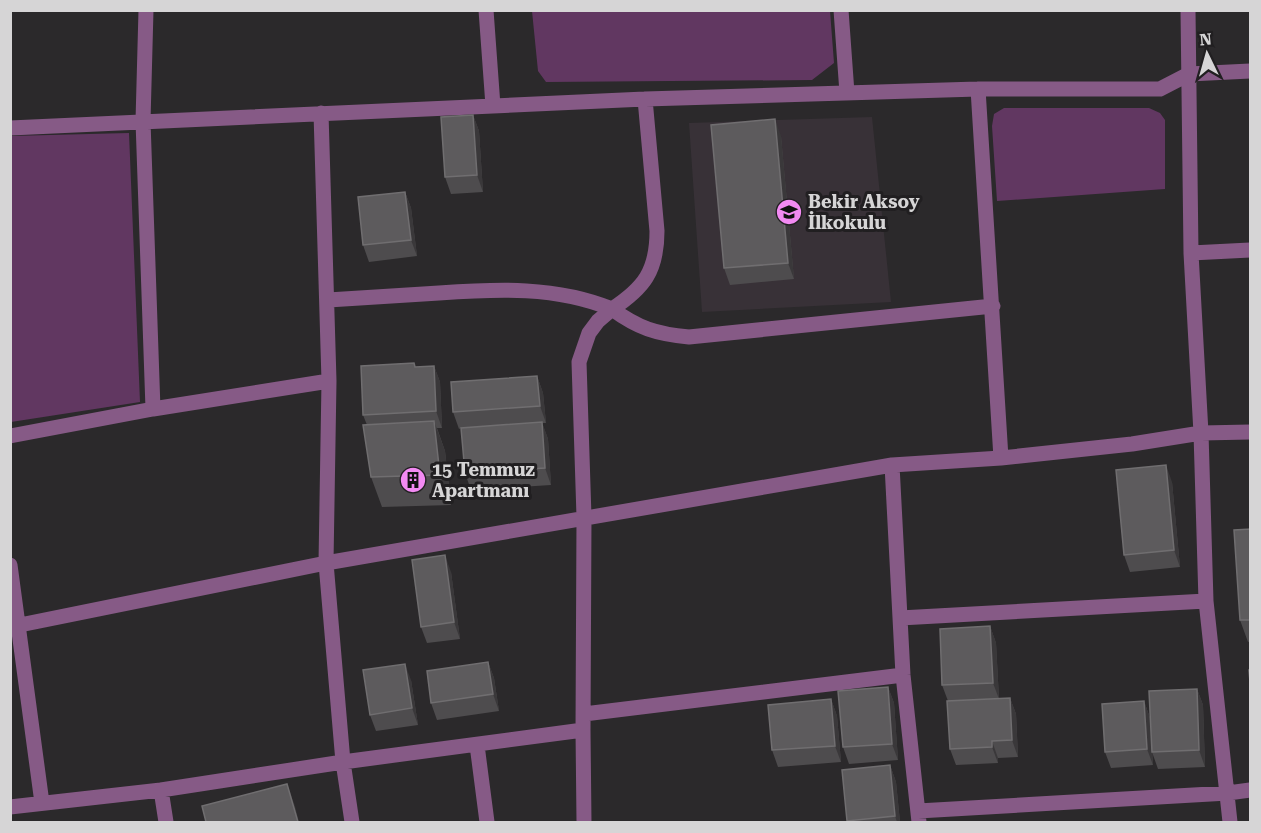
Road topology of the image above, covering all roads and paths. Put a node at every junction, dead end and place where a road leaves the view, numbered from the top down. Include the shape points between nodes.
1 (146, 10) edge
2 (486, 10) edge
3 (841, 10) edge
4 (1188, 10) edge
5 (1251, 71) edge
6 (1189, 74) junction
7 (978, 89) junction
8 (847, 93) junction
9 (645, 99) junction
10 (493, 105) junction
11 (321, 113) junction
12 (143, 122) junction
13 (10, 128) edge
14 (1251, 250) edge
15 (1191, 253) junction
16 (328, 300) junction
17 (993, 306) junction
18 (612, 309) junction
19 (329, 381) junction
20 (153, 409) junction
21 (1251, 432) edge
22 (1201, 433) junction
23 (10, 436) edge
24 (1001, 458) junction
25 (892, 465) junction
26 (584, 517) junction
27 (326, 563) junction
28 (10, 565) edge
29 (1206, 601) junction
30 (900, 618) junction
31 (15, 626) edge
32 (903, 675) junction
33 (584, 714) junction
34 (583, 730) junction
35 (477, 745) junction
36 (343, 762) junction
37 (161, 790) junction
38 (1251, 790) edge
39 (1228, 793) junction
40 (42, 802) junction
41 (10, 807) edge
42 (918, 817) edge
43 (166, 822) edge
44 (352, 822) edge
45 (487, 822) edge
46 (584, 822) edge
47 (1230, 822) edge

1 - 12 street
2 - 10 street
3 - 8 street
4 - 6 street
5 - 6 street
6 - 7 street via 1160,89
6 - 15 street
7 - 8 street
7 - 17 street
8 - 9 street
9 - 10 street
9 - 18 street via 657,252 644,282
10 - 11 street
11 - 12 street
11 - 16 street
12 - 13 street
12 - 20 street
14 - 15 street
15 - 22 street
16 - 18 street via 500,289 570,296
16 - 19 street
17 - 18 street via 689,337 650,331
17 - 24 street
18 - 26 street via 589,333 579,362
19 - 20 street
19 - 27 street
20 - 23 street
21 - 22 street
22 - 24 street
22 - 29 street
24 - 25 street
25 - 26 street
25 - 30 street
26 - 27 street
26 - 33 street
27 - 31 street
27 - 36 street
28 - 31 street
29 - 30 street
29 - 39 street
30 - 32 street
31 - 40 street
32 - 33 street
32 - 42 street
33 - 34 street
34 - 35 street
34 - 46 street
35 - 36 street
35 - 45 street
36 - 37 street
36 - 44 street
37 - 40 street
37 - 43 street
38 - 39 street
39 - 42 street
39 - 47 street
40 - 41 street

